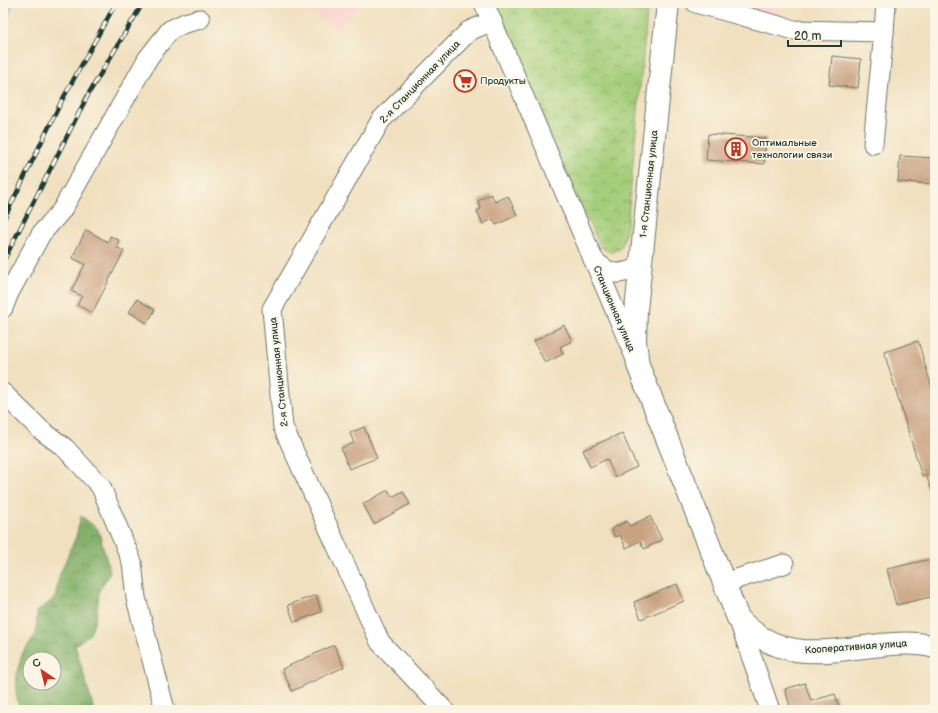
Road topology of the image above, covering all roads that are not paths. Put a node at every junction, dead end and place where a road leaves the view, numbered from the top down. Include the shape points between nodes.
1 (484, 3) edge
2 (668, 3) edge
3 (696, 3) edge
4 (886, 3) edge
5 (200, 19) dead end
6 (492, 21) junction
7 (884, 32) junction
8 (873, 144) dead end
9 (592, 258) junction
10 (640, 267) junction
11 (3, 308) edge
12 (638, 365) junction
13 (3, 393) edge
14 (784, 564) dead end
15 (724, 583) junction
16 (738, 618) junction
17 (935, 647) edge
18 (166, 710) edge
19 (444, 710) edge
20 (770, 710) edge

1 - 6 street, Станционная улица
2 - 10 main road, 1-я Станционная улица
3 - 7 street via 794,30
4 - 7 street
5 - 11 street via 170,30 148,58 62,210 41,234
6 - 9 street, Станционная улица
6 - 19 street, 2-я Станционная улица via 469,32 381,120 272,309 283,427 380,642
7 - 8 street
9 - 10 street via 606,271 623,274
9 - 12 street, Станционная улица
10 - 12 main road, 1-я Станционная улица via 636,326
12 - 15 main road, Станционная улица
13 - 18 street via 41,430 65,448 101,487 132,562 136,598
14 - 15 street
15 - 16 main road, Станционная улица
16 - 17 main road, Кооперативная улица via 752,633 765,641 784,648 808,652 898,643
16 - 20 street

